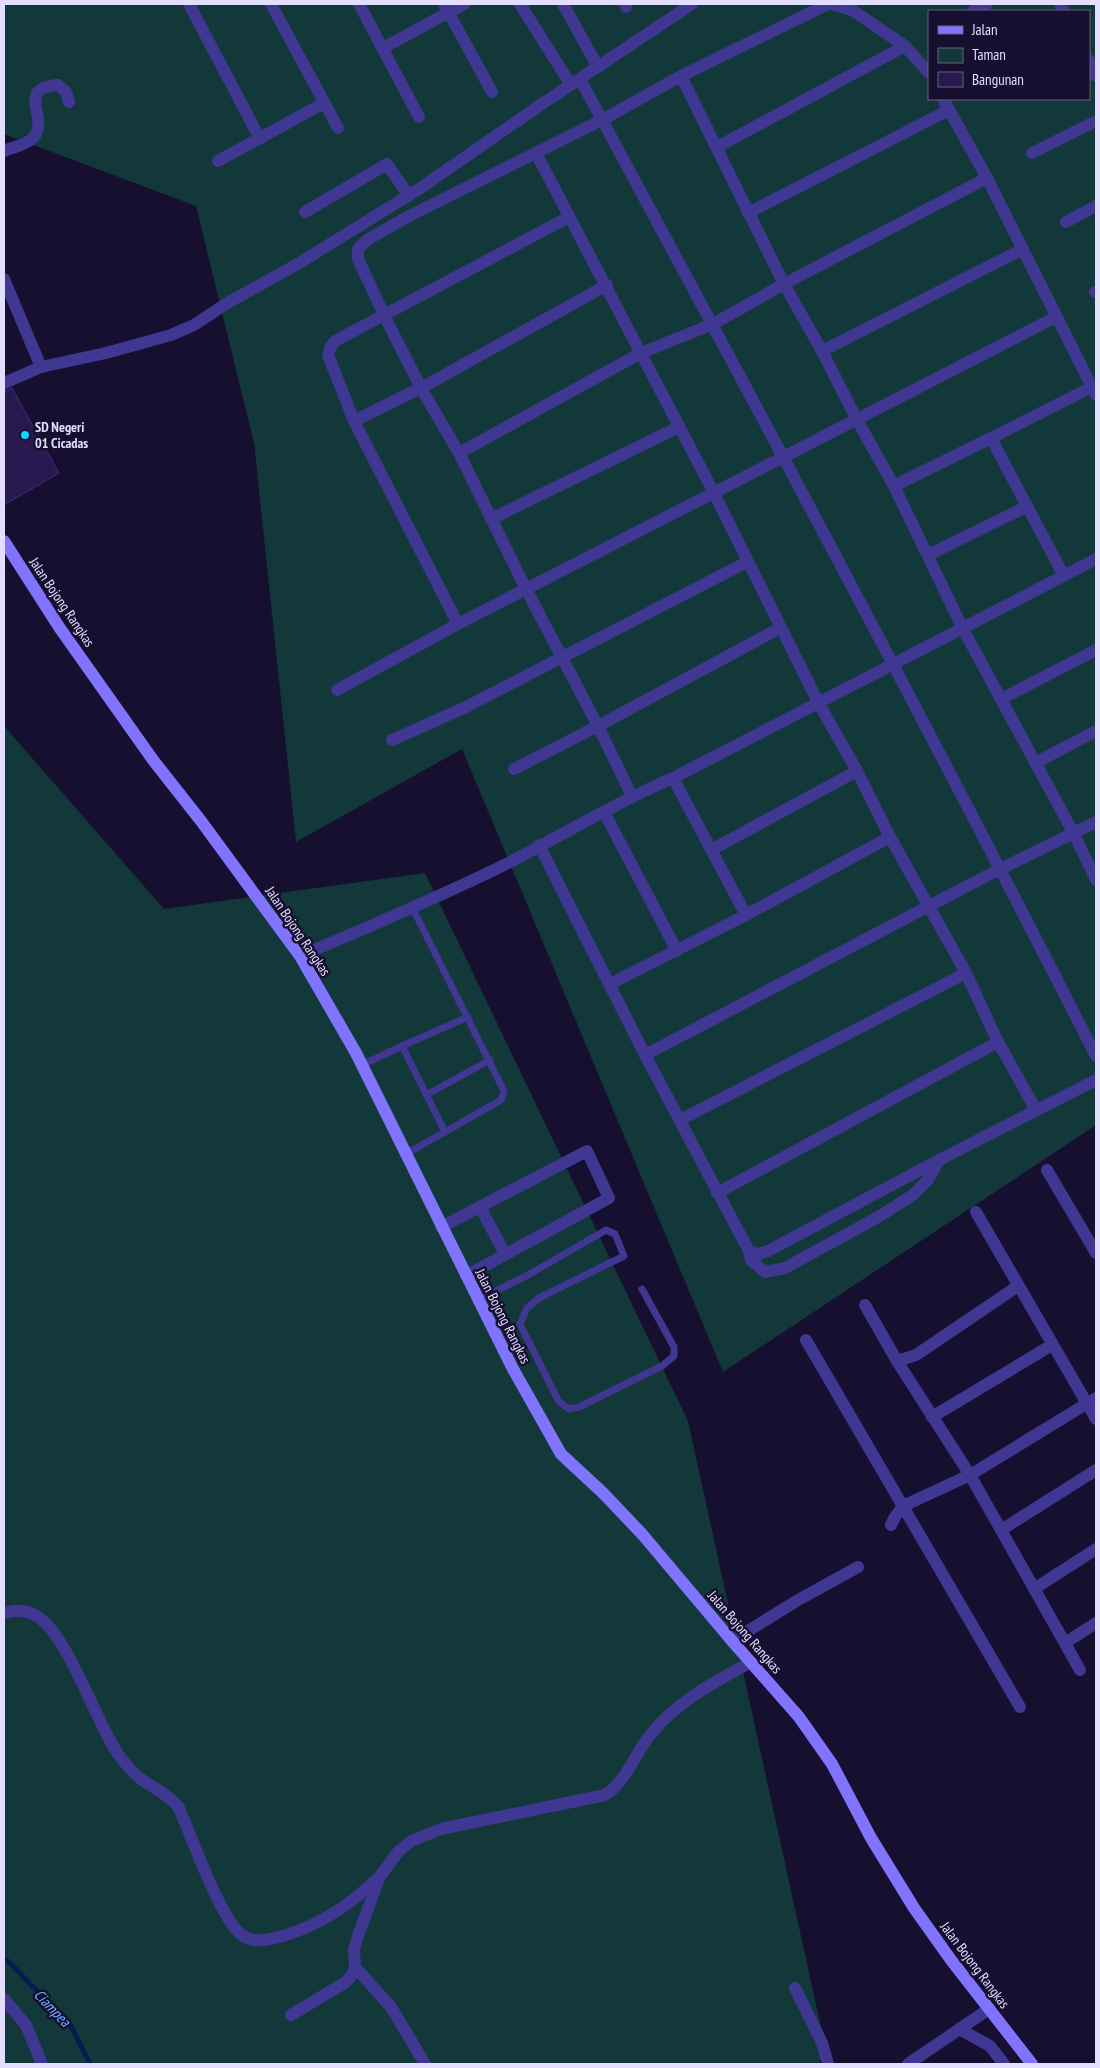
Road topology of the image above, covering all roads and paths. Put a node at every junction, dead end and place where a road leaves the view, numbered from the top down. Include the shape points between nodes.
1 (189, 4) edge
2 (271, 4) edge
3 (360, 4) edge
4 (464, 4) edge
5 (520, 4) edge
6 (563, 4) edge
7 (692, 4) edge
8 (829, 4) edge
9 (987, 4) edge
10 (446, 8) edge
11 (975, 10) edge
12 (905, 46) junction
13 (383, 48) junction
14 (1090, 62) edge
15 (598, 67) junction
16 (928, 72) edge
17 (681, 76) junction
18 (1096, 76) edge
19 (575, 82) junction
20 (492, 92) dead end
21 (69, 102) dead end
22 (324, 103) junction
23 (946, 104) edge
24 (419, 117) dead end
25 (602, 120) junction
26 (1096, 121) edge
27 (338, 128) dead end
28 (260, 139) junction
29 (717, 147) junction
30 (4, 150) edge
31 (536, 153) junction
32 (1032, 153) dead end
33 (218, 161) dead end
34 (987, 178) junction
35 (409, 196) junction
36 (1096, 206) edge
37 (305, 212) dead end
38 (748, 213) junction
39 (569, 217) junction
40 (1066, 222) dead end
41 (1023, 249) junction
42 (4, 279) edge
43 (784, 284) junction
44 (607, 285) junction
45 (384, 315) junction
46 (1056, 317) junction
47 (713, 324) junction
48 (822, 351) junction
49 (641, 353) junction
50 (41, 368) junction
51 (4, 383) edge
52 (421, 388) junction
53 (1094, 391) edge
54 (856, 418) junction
55 (354, 420) junction
56 (679, 427) junction
57 (991, 438) junction
58 (459, 453) junction
59 (783, 456) junction
60 (894, 486) junction
61 (714, 493) junction
62 (1026, 507) junction
63 (491, 519) junction
64 (4, 541) edge
65 (928, 555) junction
66 (1096, 559) edge
67 (747, 562) junction
68 (1064, 576) junction
69 (526, 589) junction
70 (458, 624) junction
71 (780, 628) junction
72 (963, 629) junction
73 (1096, 650) edge
74 (560, 658) junction
75 (893, 663) junction
76 (337, 690) dead end
77 (1001, 699) junction
78 (818, 702) junction
79 (598, 726) junction
80 (1096, 732) edge
81 (392, 740) dead end
82 (1035, 763) junction
83 (514, 769) dead end
84 (857, 772) junction
85 (673, 778) junction
86 (632, 796) junction
87 (604, 812) junction
88 (1096, 822) edge
89 (1074, 834) junction
90 (890, 837) junction
91 (539, 845) junction
92 (711, 850) junction
93 (1001, 869) junction
94 (1096, 880) edge
95 (412, 907) junction
96 (928, 907) junction
97 (746, 915) junction
98 (677, 951) junction
99 (300, 956) junction
100 (966, 974) junction
101 (610, 984) junction
102 (468, 1017) junction
103 (998, 1042) junction
104 (402, 1046) junction
105 (645, 1055) junction
106 (1096, 1056) edge
107 (490, 1060) junction
108 (362, 1065) junction
109 (1096, 1080) edge
110 (426, 1095) junction
111 (1036, 1110) junction
112 (680, 1120) junction
113 (445, 1132) junction
114 (406, 1154) junction
115 (939, 1160) junction
116 (1047, 1170) dead end
117 (718, 1193) junction
118 (480, 1207) junction
119 (976, 1212) dead end
120 (441, 1227) junction
121 (749, 1251) junction
122 (1096, 1253) edge
123 (505, 1254) junction
124 (466, 1276) junction
125 (1018, 1286) junction
126 (642, 1289) dead end
127 (478, 1300) junction
128 (865, 1305) dead end
129 (806, 1340) dead end
130 (1052, 1345) junction
131 (897, 1361) junction
132 (1092, 1401) edge
133 (932, 1417) junction
134 (1096, 1420) edge
135 (1096, 1470) edge
136 (970, 1475) junction
137 (903, 1506) junction
138 (891, 1525) dead end
139 (1001, 1530) junction
140 (1096, 1549) edge
141 (858, 1567) dead end
142 (1034, 1589) junction
143 (4, 1613) edge
144 (1096, 1623) edge
145 (732, 1642) junction
146 (1065, 1643) junction
147 (751, 1662) junction
148 (1080, 1670) dead end
149 (1020, 1707) dead end
150 (380, 1876) junction
151 (355, 1967) junction
152 (795, 1988) dead end
153 (4, 1999) edge
154 (989, 2009) junction
155 (292, 2014) dead end
156 (959, 2029) junction
157 (42, 2064) edge
158 (425, 2064) edge
159 (828, 2064) edge
160 (908, 2064) edge
161 (1004, 2064) edge
162 (1032, 2064) edge

1 - 28 street
2 - 22 street
3 - 13 street
4 - 10 street
5 - 19 street
6 - 15 street
7 - 15 street
8 - 12 street via 852,10
8 - 17 street
9 - 11 street
10 - 13 street
10 - 20 street
12 - 16 street
12 - 29 street
13 - 24 street
14 - 18 street
15 - 19 street
17 - 25 street
17 - 29 street
19 - 25 street
19 - 35 street
21 - 30 street via 66,92 58,85 40,90 34,100 39,123 35,137
22 - 27 street
22 - 28 street
23 - 34 street
23 - 38 street
25 - 31 street
25 - 47 street
26 - 32 street
28 - 33 street
29 - 38 street
31 - 39 street
31 - 45 street via 366,240 358,249 358,259
34 - 41 street
34 - 43 street
35 - 37 street via 387,164
35 - 50 street via 194,325 106,354
36 - 40 street
38 - 43 street
39 - 44 street
39 - 45 street
41 - 46 street
41 - 48 street
42 - 50 street
43 - 47 street
43 - 48 street
44 - 49 street
44 - 52 street
45 - 52 street
45 - 55 street via 335,341 328,356
46 - 53 street
46 - 54 street
47 - 49 street
47 - 59 street
48 - 54 street
49 - 56 street
49 - 58 street
50 - 51 street
52 - 55 street
52 - 58 street
53 - 57 street
54 - 59 street
54 - 60 street
55 - 70 street
56 - 61 street
56 - 63 street
57 - 60 street
57 - 62 street
58 - 63 street
59 - 61 street
59 - 75 street
60 - 65 street
61 - 67 street
61 - 69 street
62 - 65 street
62 - 68 street
63 - 69 street
64 - 99 main road, Jalan Bojong Rangkas via 59,627 153,760
65 - 72 street
66 - 68 street
67 - 71 street
67 - 74 street
68 - 72 street
69 - 70 street
69 - 74 street
70 - 76 street
71 - 78 street
71 - 79 street
72 - 75 street
72 - 77 street
73 - 77 street
74 - 79 street
74 - 81 street via 464,708
75 - 78 street
75 - 93 street
77 - 82 street
78 - 84 street
78 - 85 street
79 - 83 street
79 - 86 street
80 - 82 street
82 - 89 street
84 - 90 street
84 - 92 street
85 - 86 street
85 - 92 street
86 - 87 street
87 - 91 street
87 - 98 street
88 - 89 street
89 - 93 street
89 - 94 street
90 - 96 street
90 - 97 street
91 - 95 street via 461,886
91 - 101 street
92 - 97 street
93 - 96 street
93 - 106 street
95 - 99 street
95 - 102 lane
96 - 100 street
96 - 105 street
97 - 98 street
98 - 101 street
99 - 108 main road, Jalan Bojong Rangkas
100 - 103 street
100 - 112 street
101 - 105 street
102 - 104 lane
102 - 107 lane
103 - 111 street
103 - 117 street
104 - 108 lane
104 - 110 lane
105 - 112 street
107 - 110 lane
107 - 113 lane via 504,1091 501,1100
108 - 114 main road, Jalan Bojong Rangkas
109 - 111 street
110 - 113 lane
111 - 115 street
112 - 117 street
113 - 114 lane
114 - 120 main road, Jalan Bojong Rangkas
115 - 121 street via 768,1251 759,1254
115 - 121 street via 928,1180 913,1195 785,1268 765,1272 751,1260
116 - 122 street
117 - 121 street
118 - 120 street
118 - 123 street
118 - 123 street via 587,1151 609,1198
119 - 125 street
120 - 124 main road, Jalan Bojong Rangkas
123 - 124 street
124 - 127 main road, Jalan Bojong Rangkas
125 - 130 street
125 - 131 street via 916,1354
126 - 127 lane via 674,1348 674,1356 662,1366 579,1407 568,1409 559,1402 520,1324 526,1308 540,1298 624,1256 615,1234 606,1230
127 - 145 main road, Jalan Bojong Rangkas via 528,1399 561,1454 642,1534
128 - 131 street
129 - 137 street
130 - 132 street
130 - 133 street
131 - 133 street
132 - 134 street
132 - 136 street
133 - 136 street
135 - 139 street
136 - 137 street
136 - 139 street
137 - 138 street
137 - 149 street
139 - 142 street
140 - 142 street
141 - 145 street
142 - 146 street
143 - 150 street via 17,1610 34,1614 57,1638 119,1755 139,1777 178,1806 224,1912 244,1937 264,1941 306,1929 361,1895
144 - 146 street
145 - 147 main road, Jalan Bojong Rangkas
146 - 148 street
147 - 150 street via 706,1686 664,1719 639,1750 614,1790 605,1795 432,1832 411,1841 399,1851
147 - 154 main road, Jalan Bojong Rangkas via 799,1717 832,1764 871,1838 914,1908
150 - 151 street via 354,1949
151 - 155 street via 346,1982
151 - 158 street via 391,2007
152 - 159 street via 822,2043
153 - 157 street via 26,2025
154 - 156 street
154 - 162 main road, Jalan Bojong Rangkas
156 - 160 street
156 - 161 street via 990,2046

